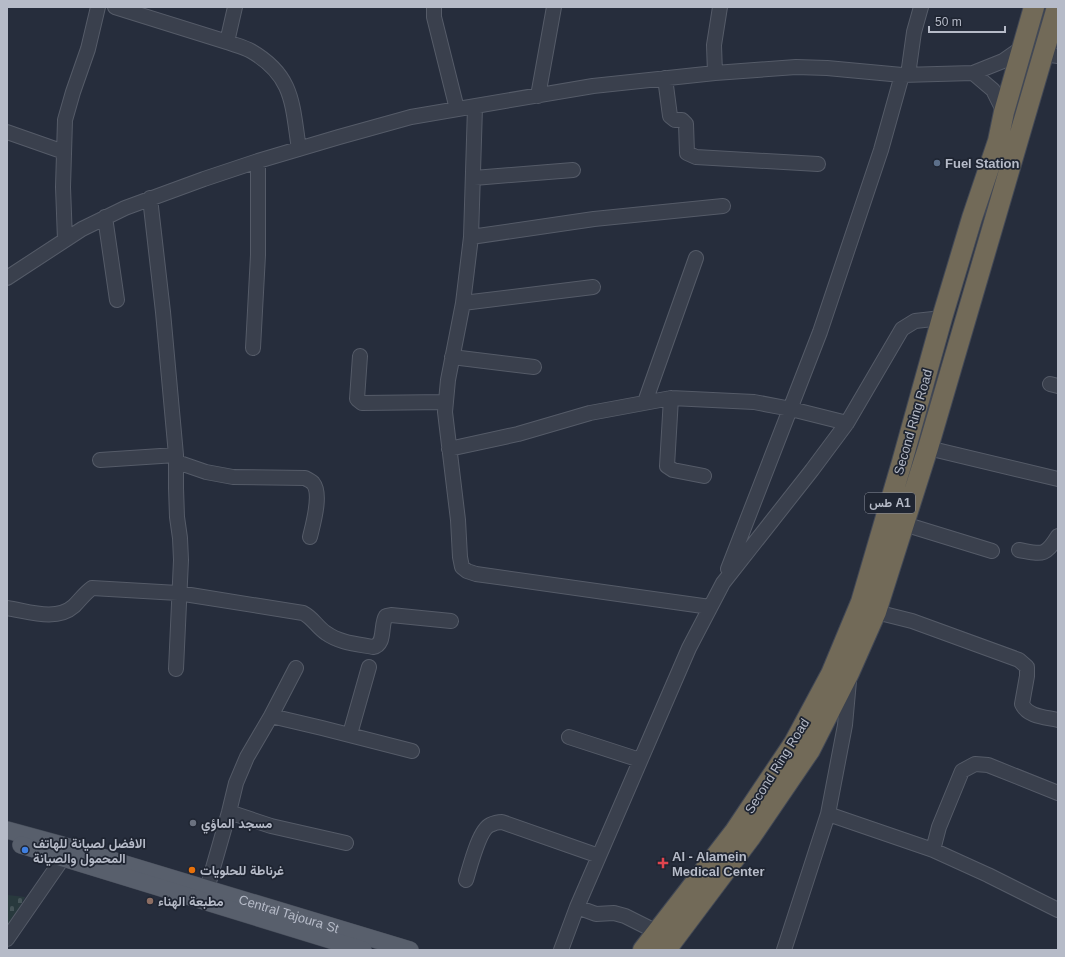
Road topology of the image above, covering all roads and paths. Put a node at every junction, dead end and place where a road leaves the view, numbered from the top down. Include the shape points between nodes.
1 (98, 7) edge
2 (114, 7) edge
3 (235, 7) edge
4 (434, 7) edge
5 (554, 7) edge
6 (720, 7) edge
7 (921, 7) edge
8 (1036, 7) edge
9 (1057, 7) edge
10 (227, 42) junction
11 (1023, 47) junction
12 (1051, 55) edge
13 (715, 72) junction
14 (973, 73) junction
15 (905, 75) junction
16 (665, 78) junction
17 (538, 96) junction
18 (475, 107) junction
19 (457, 109) junction
20 (1004, 112) junction
21 (7, 132) edge
22 (299, 149) junction
23 (64, 152) junction
24 (258, 161) junction
25 (818, 164) dead end
26 (573, 170) dead end
27 (474, 178) junction
28 (150, 198) junction
29 (722, 206) dead end
30 (105, 217) junction
31 (471, 237) junction
32 (64, 240) junction
33 (696, 258) dead end
34 (7, 278) edge
35 (593, 288) dead end
36 (117, 300) dead end
37 (463, 302) junction
38 (942, 318) junction
39 (252, 348) dead end
40 (360, 356) dead end
41 (452, 357) junction
42 (534, 367) dead end
43 (671, 398) junction
44 (445, 402) junction
45 (645, 402) junction
46 (791, 409) junction
47 (847, 423) junction
48 (928, 448) junction
49 (449, 449) junction
50 (176, 459) junction
51 (100, 460) dead end
52 (704, 476) dead end
53 (1058, 479) edge
54 (904, 524) junction
55 (1058, 536) edge
56 (310, 537) dead end
57 (1019, 550) dead end
58 (992, 551) dead end
59 (723, 584) junction
60 (178, 593) junction
61 (7, 608) edge
62 (710, 608) junction
63 (876, 612) junction
64 (450, 620) dead end
65 (369, 667) dead end
66 (296, 668) dead end
67 (176, 669) dead end
68 (849, 673) junction
69 (271, 716) junction
70 (1058, 720) edge
71 (350, 734) junction
72 (569, 737) dead end
73 (412, 751) dead end
74 (640, 760) junction
75 (1058, 793) edge
76 (229, 812) junction
77 (828, 814) junction
78 (7, 830) edge
79 (7, 842) edge
80 (346, 843) dead end
81 (933, 850) junction
82 (599, 856) junction
83 (63, 858) junction
84 (111, 866) junction
85 (466, 880) dead end
86 (207, 889) junction
87 (577, 907) junction
88 (1058, 910) edge
89 (657, 932) junction
90 (7, 939) edge
91 (363, 950) edge
92 (410, 950) edge
93 (561, 950) edge
94 (643, 950) edge
95 (666, 950) edge
96 (784, 950) edge

1 - 23 street via 66,120
2 - 10 street
3 - 10 street
4 - 19 street via 434,17
5 - 17 street
6 - 13 street via 714,45
7 - 15 street
8 - 11 highway, Second Ring Road / طس A1
9 - 12 highway, Second Ring Road / طس A1
10 - 22 street via 250,50 274,68 284,81 290,95
11 - 14 street via 1003,61
11 - 20 highway, Second Ring Road / طس A1
12 - 48 highway, Second Ring Road / طس A1
13 - 15 street via 796,67
13 - 16 street
14 - 15 street
14 - 20 street via 993,90
15 - 46 street via 820,332
16 - 17 street via 593,86
16 - 25 street via 670,116 686,124 687,153 690,155
17 - 18 street
18 - 19 street
18 - 27 street
19 - 22 street via 410,117
20 - 38 highway, Second Ring Road / طس A1 via 998,141
21 - 23 street
22 - 24 street
23 - 32 street
24 - 28 street
24 - 39 street via 258,255
26 - 27 street
27 - 31 street
28 - 30 street
28 - 50 street
29 - 31 street via 594,219
30 - 32 street
30 - 36 street
31 - 37 street
32 - 34 street
33 - 45 street
35 - 37 street
37 - 41 street
38 - 47 street via 916,321 902,329
38 - 89 highway, Second Ring Road / طس A1 via 861,602 831,674 794,743 762,792
40 - 44 street via 357,399 362,404
41 - 42 street
41 - 44 street
43 - 45 street
43 - 46 street via 754,402
43 - 52 street via 667,466 673,470
44 - 49 street
45 - 49 street via 590,413 518,434
46 - 47 street
46 - 59 street
47 - 59 street
48 - 53 street
48 - 54 highway, Second Ring Road / طس A1
49 - 62 street via 460,557 462,567 467,571
50 - 51 street
50 - 56 street via 206,472 233,477 305,478 313,484 317,493
50 - 60 street via 181,560
54 - 58 street
54 - 63 highway, Second Ring Road / طس A1
55 - 57 street via 1052,546 1039,554
59 - 62 street
60 - 61 street via 92,588 74,607 62,614 52,615
60 - 64 street via 303,613 310,616 325,633 334,638 374,647 380,644 386,616
60 - 67 street
62 - 74 street via 689,648
63 - 68 highway, Second Ring Road / طس A1
63 - 70 street via 912,621 1019,660 1027,667 1022,704 1024,708 1032,714
65 - 71 street
66 - 69 street
68 - 77 street via 845,725
68 - 95 highway, Second Ring Road / طس A1 via 810,750 750,838
69 - 71 street
69 - 76 street via 247,757 236,783
71 - 73 street
72 - 74 street
74 - 82 street
75 - 81 street via 988,765 975,764 962,771 939,827
76 - 80 street via 271,826
76 - 86 street
77 - 81 street
77 - 96 street
78 - 84 main road, Central Tajoura St via 62,845
79 - 83 main road, Central Tajoura St
81 - 88 street
82 - 85 street via 498,822 484,830
82 - 87 street
83 - 84 main road, Central Tajoura St
83 - 90 street
84 - 86 main road, Central Tajoura St
84 - 91 main road, Central Tajoura St
86 - 92 main road, Central Tajoura St
87 - 89 street via 596,914 614,913 625,916
87 - 93 street
89 - 94 highway, Second Ring Road / طس A1

